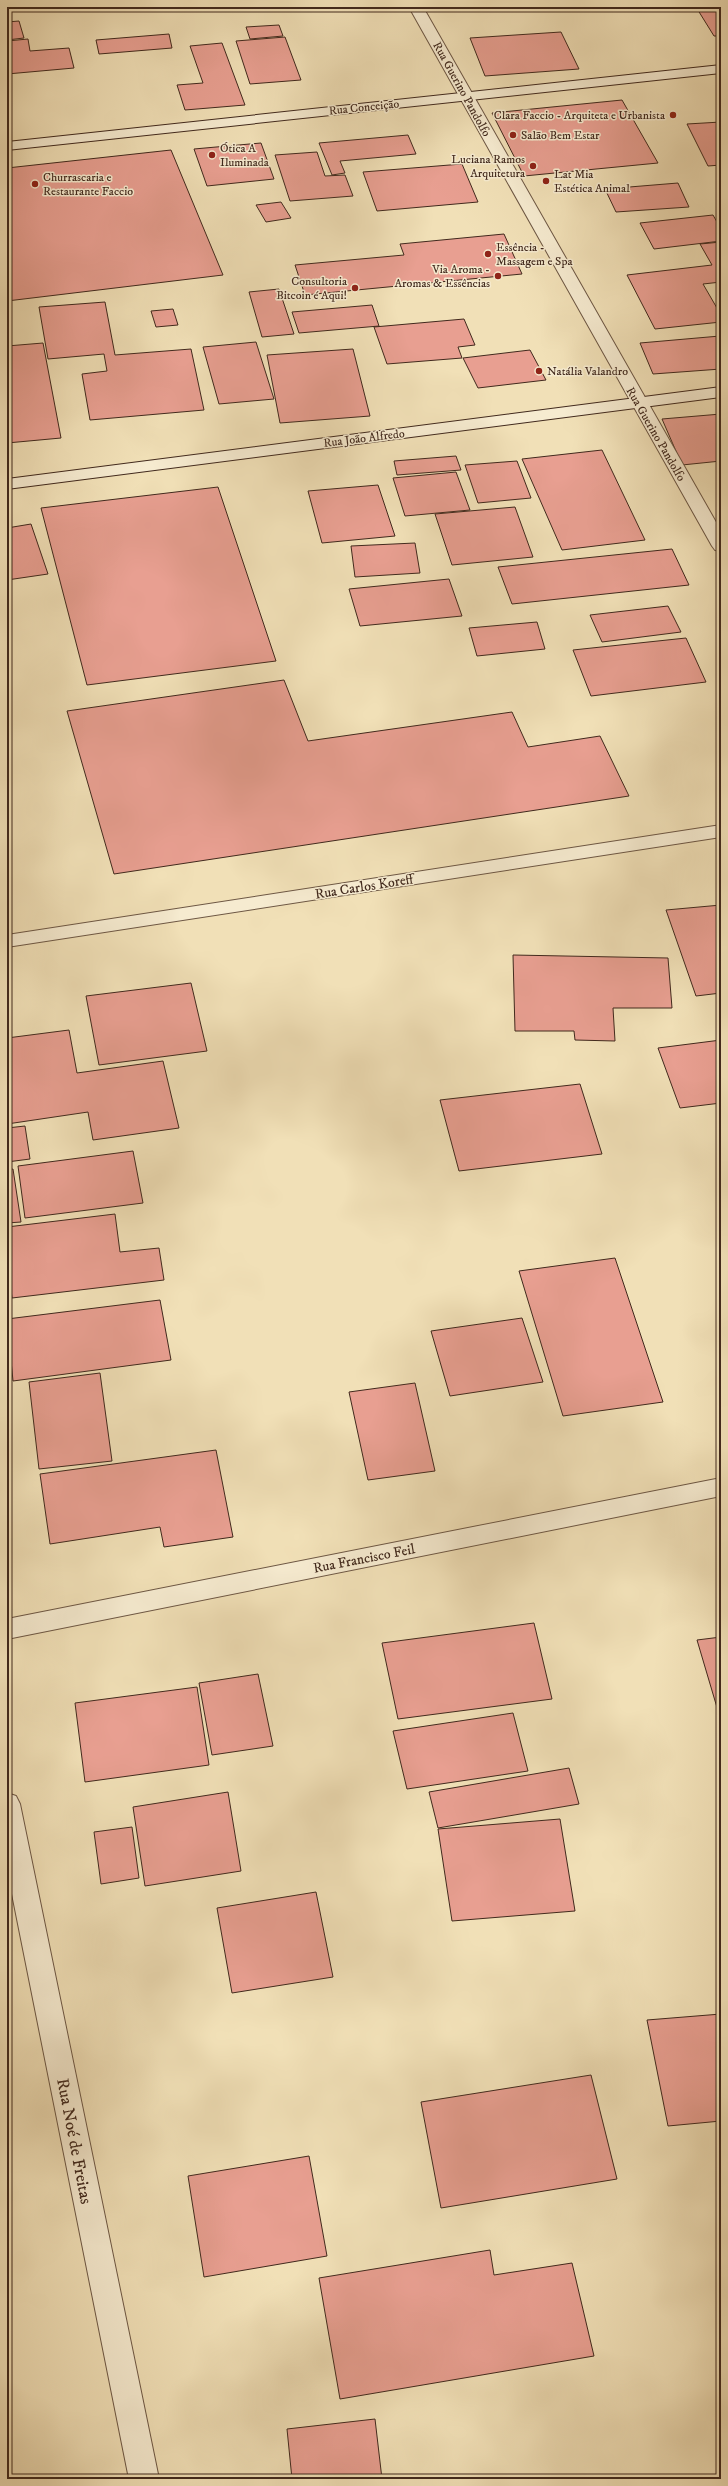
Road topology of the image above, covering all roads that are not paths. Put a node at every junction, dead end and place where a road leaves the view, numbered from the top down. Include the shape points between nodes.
1 (416, 7) edge
2 (721, 69) edge
3 (466, 96) junction
4 (7, 146) edge
5 (721, 392) edge
6 (638, 403) junction
7 (7, 484) edge
8 (721, 546) edge
9 (721, 831) edge
10 (7, 941) edge
11 (721, 1487) edge
12 (7, 1629) edge
13 (7, 1804) edge
14 (144, 2479) edge

1 - 3 street, Rua Guerino Pandolfo
2 - 3 street, Rua Conceição
3 - 4 street, Rua Conceição
3 - 6 street, Rua Guerino Pandolfo
5 - 6 street, Rua João Alfredo
6 - 7 street, Rua João Alfredo
6 - 8 street, Rua Guerino Pandolfo
9 - 10 street, Rua Carlos Koreff
11 - 12 street, Rua Francisco Feil
13 - 14 street, Rua Noé de Freitas

